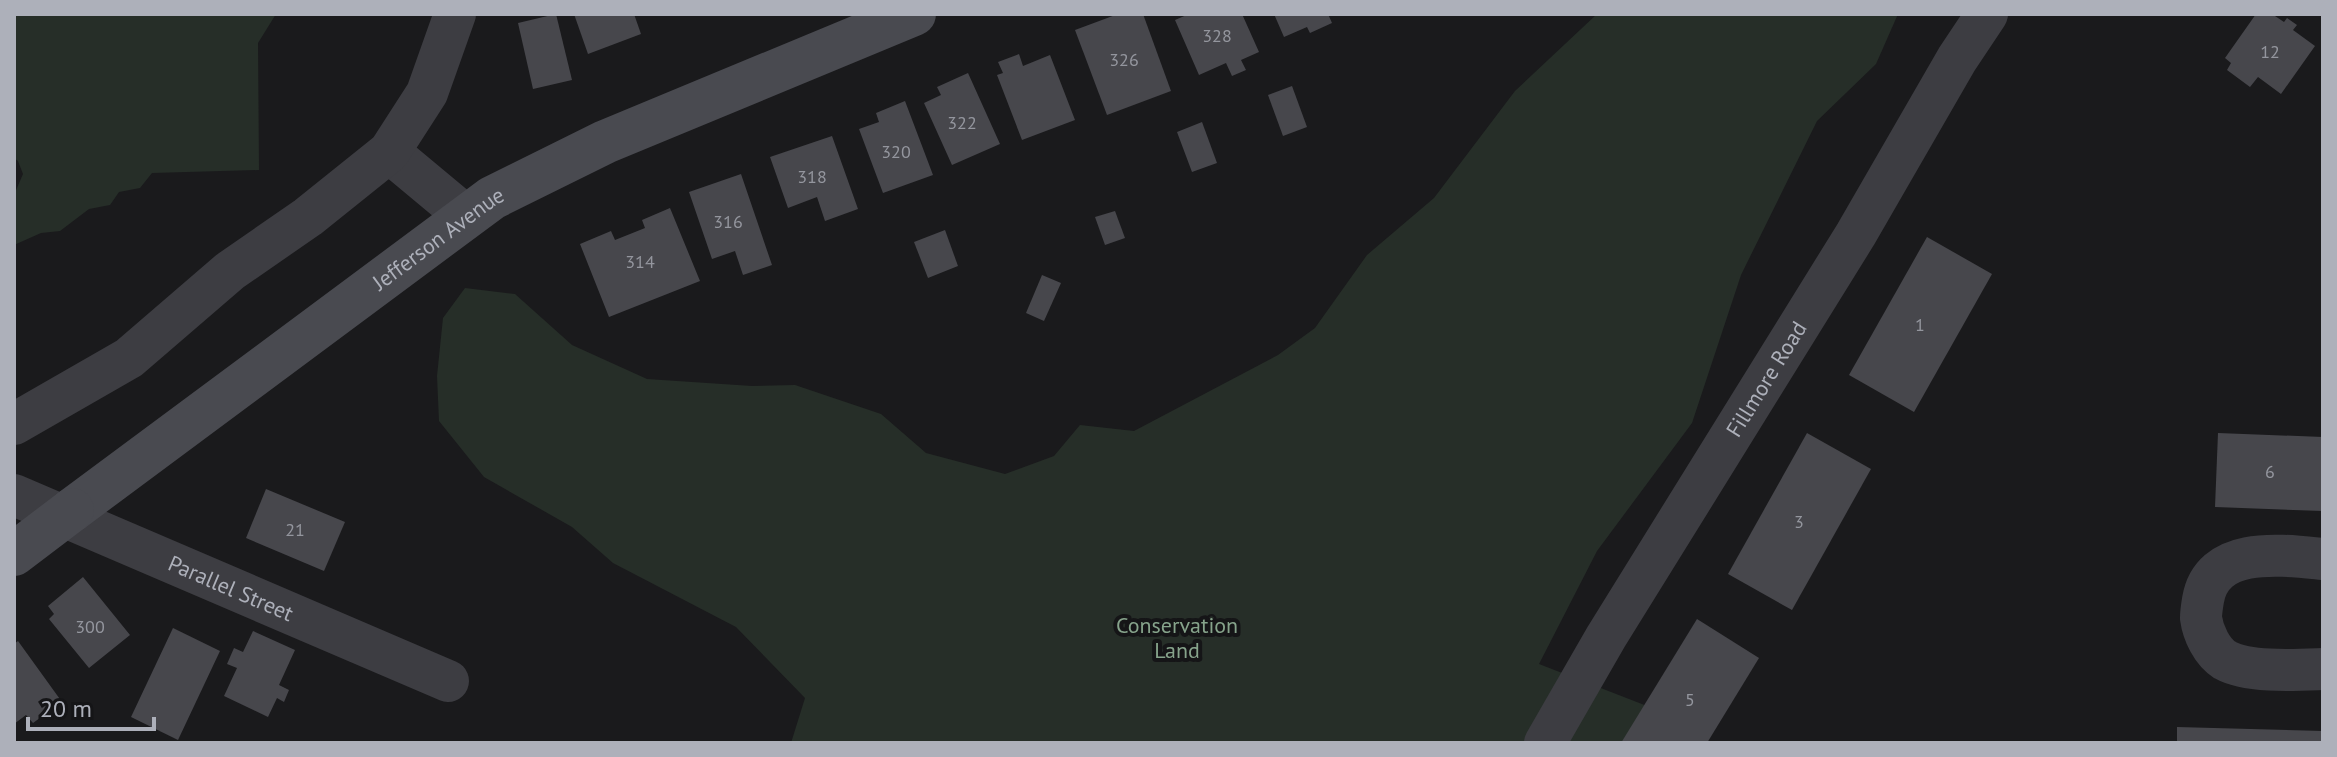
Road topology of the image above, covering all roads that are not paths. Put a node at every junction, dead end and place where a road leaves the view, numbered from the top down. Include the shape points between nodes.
1 (455, 14) edge
2 (914, 14) edge
3 (1987, 14) edge
4 (389, 152) junction
5 (451, 228) junction
6 (14, 424) edge
7 (14, 495) edge
8 (14, 554) edge
9 (2323, 559) edge
10 (2323, 669) edge
11 (448, 681) dead end
12 (1545, 743) edge

1 - 4 street via 427,93
2 - 5 main road, Jefferson Avenue via 605,142 492,198
3 - 12 street, Fillmore Road
4 - 5 street
4 - 6 street via 230,271 129,358
5 - 8 main road, Jefferson Avenue, bridge
7 - 11 street, Parallel Street
9 - 10 street via 2258,556 2228,564 2206,584 2201,616 2205,636 2224,659 2249,667

